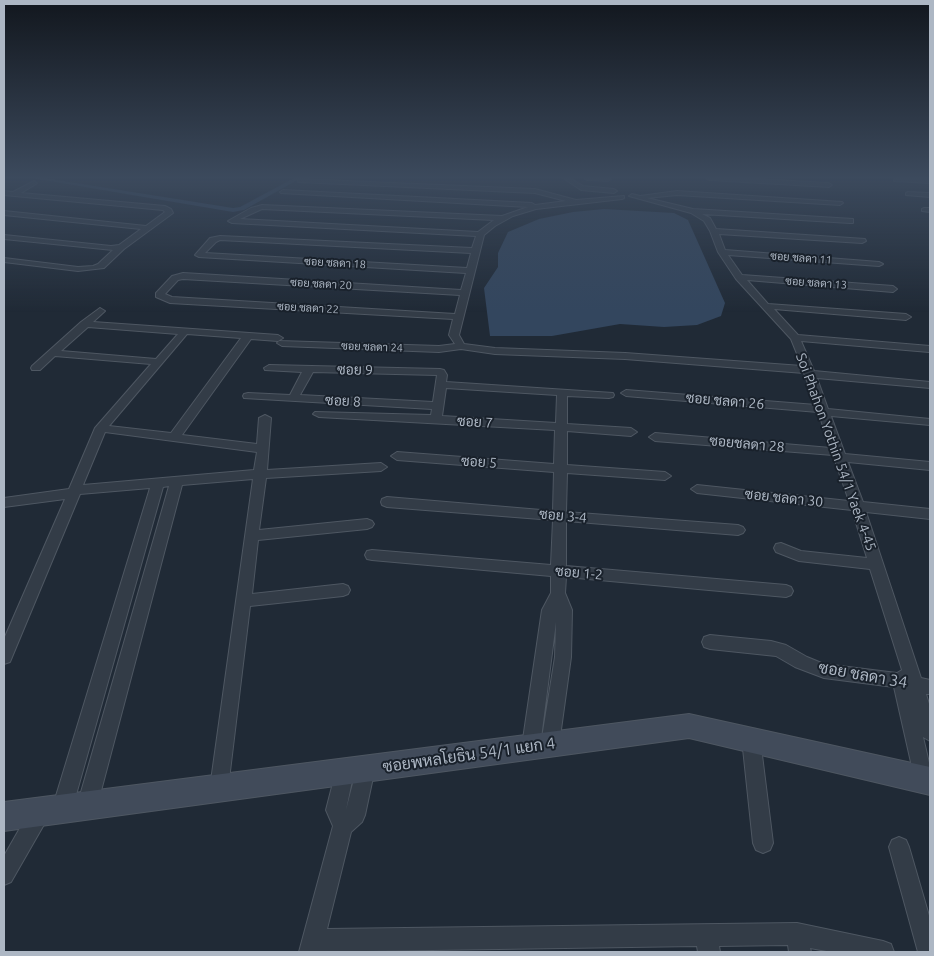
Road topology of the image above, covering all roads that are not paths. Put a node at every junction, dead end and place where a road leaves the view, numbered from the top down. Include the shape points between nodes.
1 (93, 223) edge
2 (156, 223) edge
3 (245, 223) edge
4 (497, 223) edge
5 (708, 223) edge
6 (149, 228) junction
7 (714, 231) junction
8 (480, 234) junction
9 (4, 237) edge
10 (862, 241) dead end
11 (121, 247) junction
12 (476, 251) junction
13 (722, 252) junction
14 (4, 260) edge
15 (879, 264) dead end
16 (470, 271) junction
17 (739, 277) junction
18 (893, 288) dead end
19 (465, 293) junction
20 (159, 295) joint
21 (765, 306) junction
22 (100, 311) dead end
23 (459, 317) junction
24 (906, 317) dead end
25 (84, 324) junction
26 (185, 331) junction
27 (248, 336) junction
28 (794, 338) junction
29 (461, 346) junction
30 (929, 349) dead end
31 (53, 352) junction
32 (158, 362) junction
33 (36, 368) dead end
34 (269, 368) dead end
35 (309, 369) junction
36 (810, 372) junction
37 (441, 385) junction
38 (930, 385) edge
39 (562, 392) junction
40 (626, 393) dead end
41 (609, 395) dead end
42 (248, 396) dead end
43 (293, 399) junction
44 (438, 406) junction
45 (824, 410) junction
46 (319, 414) dead end
47 (265, 418) dead end
48 (436, 419) junction
49 (930, 422) edge
50 (101, 428) junction
51 (562, 428) junction
52 (631, 432) dead end
53 (174, 437) junction
54 (655, 437) dead end
55 (263, 449) junction
56 (839, 454) junction
57 (397, 456) dead end
58 (382, 466) dead end
59 (930, 466) edge
60 (562, 468) junction
61 (260, 474) junction
62 (665, 476) dead end
63 (177, 482) junction
64 (158, 483) junction
65 (697, 489) dead end
66 (74, 492) junction
67 (4, 502) edge
68 (388, 502) dead end
69 (858, 506) junction
70 (930, 514) edge
71 (560, 515) junction
72 (368, 524) dead end
73 (738, 530) dead end
74 (251, 536) junction
75 (781, 548) dead end
76 (372, 555) dead end
77 (876, 564) junction
78 (559, 571) junction
79 (343, 590) dead end
80 (786, 590) dead end
81 (242, 601) junction
82 (143, 604) junction
83 (122, 606) junction
84 (710, 642) dead end
85 (4, 657) edge
86 (914, 681) edge
87 (930, 733) edge
88 (751, 739) junction
89 (541, 745) junction
90 (102, 753) junction
91 (78, 756) junction
92 (355, 770) junction
93 (927, 781) edge
94 (219, 788) junction
95 (63, 809) junction
96 (4, 817) edge
97 (763, 843) dead end
98 (899, 847) dead end
99 (4, 875) edge
100 (798, 943) edge
101 (708, 944) edge
102 (312, 946) edge
103 (883, 952) edge
104 (929, 952) edge

1 - 6 street
2 - 6 street
3 - 8 street
4 - 8 street
5 - 7 street, Soi Phahon Yothin 54/1 Yaek 4-45
6 - 11 street
7 - 10 street
7 - 13 street, Soi Phahon Yothin 54/1 Yaek 4-45
8 - 12 street
9 - 11 street
11 - 14 street via 101,266 87,270
12 - 16 street
12 - 16 street, ซอย ชลดา 18 via 216,239 199,255
13 - 15 street, ซอย ชลดา 11
13 - 17 street, Soi Phahon Yothin 54/1 Yaek 4-45
16 - 19 street
17 - 18 street, ซอย ชลดา 13
17 - 21 street, Soi Phahon Yothin 54/1 Yaek 4-45
19 - 20 street, ซอย ชลดา 20 via 178,277
19 - 23 street
20 - 23 street, ซอย ชลดา 22 via 170,300
21 - 24 street
21 - 28 street, Soi Phahon Yothin 54/1 Yaek 4-45
22 - 25 street
23 - 29 street via 454,335
25 - 26 street, ซอย ชลดา 24
25 - 31 street
26 - 27 street, ซอย ชลดา 24
26 - 32 street
27 - 29 street, ซอย ชลดา 24 via 280,341 439,349
27 - 53 street
28 - 30 street
28 - 36 street, Soi Phahon Yothin 54/1 Yaek 4-45
29 - 36 street, ซอย ชลดา 24
31 - 32 street
31 - 33 street
32 - 50 street
34 - 35 street, ซอย 9
35 - 37 street, ซอย 9 via 440,372
35 - 43 street
36 - 38 street, ซอย ชลดา 24
36 - 45 street, Soi Phahon Yothin 54/1 Yaek 4-45
37 - 39 street
37 - 44 street
39 - 41 street
39 - 51 street
40 - 45 street, ซอย ชลดา 26
42 - 43 street, ซอย 8
43 - 44 street, ซอย 8
44 - 48 street
45 - 49 street, ซอย ชลดา 26
45 - 56 street, Soi Phahon Yothin 54/1 Yaek 4-45
46 - 48 street, ซอย 7
47 - 55 street
48 - 51 street, ซอย 7
50 - 53 street
50 - 66 street
51 - 52 street, ซอย 7
51 - 60 street
53 - 55 street
54 - 56 street, ซอยชลดา 28
55 - 61 street
56 - 59 street, ซอยชลดา 28
56 - 69 street, Soi Phahon Yothin 54/1 Yaek 4-45
57 - 60 street, ซอย 5
58 - 61 street
60 - 62 street, ซอย 5
60 - 71 street
61 - 63 street
61 - 74 street
63 - 64 street
63 - 82 street
64 - 66 street
64 - 83 street
65 - 69 street, ซอย ชลดา 30
66 - 67 street
66 - 85 street
68 - 71 street, ซอย 3-4
69 - 70 street, ซอย ชลดา 30
69 - 77 street, Soi Phahon Yothin 54/1 Yaek 4-45
71 - 73 street, ซอย 3-4
71 - 78 street
72 - 74 street
74 - 81 street
75 - 77 street via 800,556
76 - 78 street, ซอย 1-2
77 - 86 street, Soi Phahon Yothin 54/1 Yaek 4-45
78 - 80 street, ซอย 1-2
78 - 89 street via 558,593 550,610
79 - 81 street
81 - 94 street
82 - 83 street
82 - 90 street
83 - 91 street
84 - 86 street, ซอย ชลดา 34 via 780,650 824,671
86 - 87 street, Soi Phahon Yothin 54/1 Yaek 4-45
86 - 93 street, Soi Phahon Yothin 54/1 Yaek 4-45
88 - 89 street, ซอยพหลโยธิน 54/1 แยก 4 via 689,726
88 - 93 street, ซอยพหลโยธิน 54/1 แยก 4
88 - 97 street
89 - 92 street, ซอยพหลโยธิน 54/1 แยก 4
90 - 91 street
90 - 95 street
91 - 95 street
92 - 94 street, ซอยพหลโยธิน 54/1 แยก 4
92 - 102 street via 355,815 343,826
94 - 95 street, ซอยพหลโยธิน 54/1 แยก 4
95 - 96 street, ซอยพหลโยธิน 54/1 แยก 4
95 - 99 street
98 - 104 street
100 - 101 street
100 - 103 street
101 - 102 street

